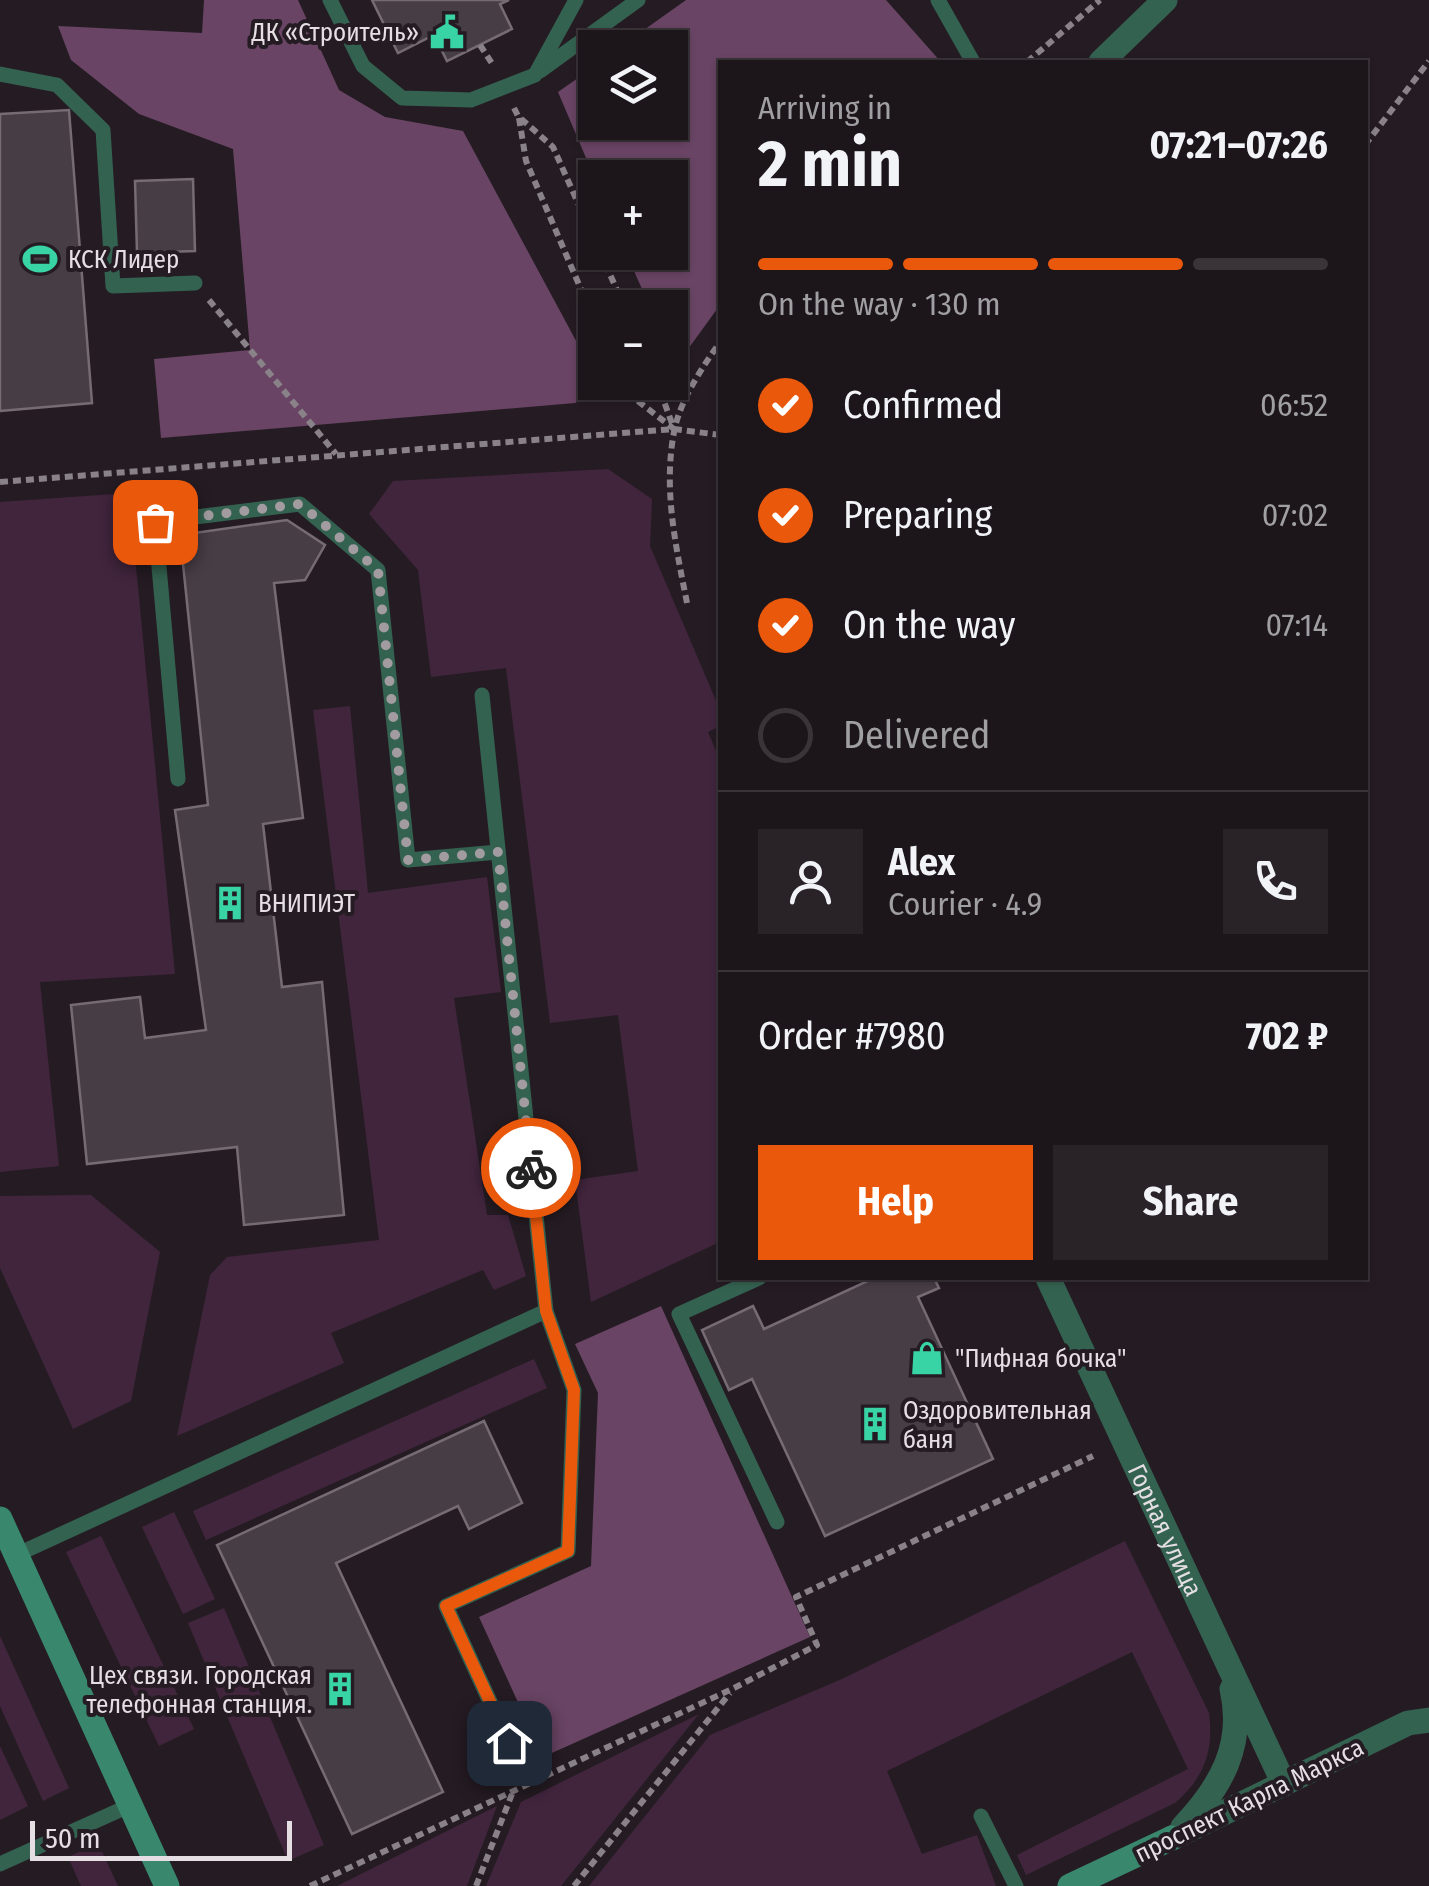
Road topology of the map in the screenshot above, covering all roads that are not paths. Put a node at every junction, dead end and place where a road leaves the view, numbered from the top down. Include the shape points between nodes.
1 (330, 0) edge
2 (576, 0) edge
3 (638, 0) edge
4 (938, 0) edge
5 (1165, 0) edge
6 (971, 60) edge
7 (1107, 60) edge
8 (0, 74) edge
9 (535, 75) junction
10 (196, 283) road end
11 (482, 695) dead end
12 (178, 779) dead end
13 (498, 852) junction
14 (755, 1280) edge
15 (1049, 1280) edge
16 (546, 1311) junction
17 (0, 1519) edge
18 (776, 1522) dead end
19 (16, 1556) junction
20 (1227, 1664) junction
21 (1429, 1720) edge
22 (509, 1743) dead end
23 (1284, 1784) junction
24 (130, 1804) junction
25 (981, 1816) dead end
26 (1172, 1838) junction
27 (0, 1864) edge
28 (167, 1886) edge
29 (1016, 1886) edge
30 (1070, 1886) edge

1 - 9 lane via 362,66 402,98 471,100
2 - 9 lane
3 - 9 lane
4 - 6 lane
5 - 7 street
8 - 10 lane via 57,85 103,130 113,286
11 - 13 lane
12 - 13 lane via 155,522 300,504 378,570 408,860
13 - 16 lane
14 - 18 lane via 679,1314
15 - 20 street, Горная улица
16 - 19 lane
16 - 22 lane via 574,1390 568,1551 446,1606
17 - 19 street
19 - 24 street
20 - 23 street, Горная улица
20 - 26 street via 1236,1740 1225,1774
21 - 23 street, проспект Карла Маркса via 1408,1723
23 - 26 street, проспект Карла Маркса
24 - 27 lane
24 - 28 street
25 - 29 lane
26 - 30 street, проспект Карла Маркса

